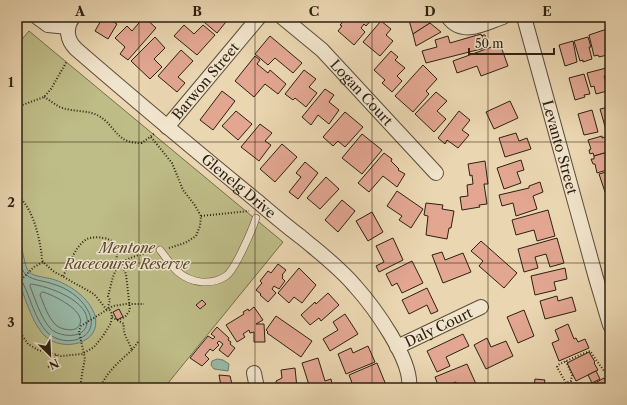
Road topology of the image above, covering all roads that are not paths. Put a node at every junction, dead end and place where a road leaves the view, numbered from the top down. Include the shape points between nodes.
1 (37, 17) edge
2 (259, 17) edge
3 (282, 17) edge
4 (448, 17) edge
5 (503, 17) edge
6 (524, 17) edge
7 (71, 22) edge
8 (167, 127) junction
9 (436, 173) dead end
10 (256, 218) dead end
11 (160, 250) road end
12 (596, 278) junction
13 (610, 292) edge
14 (481, 308) dead end
15 (609, 317) edge
16 (397, 347) junction
17 (254, 373) dead end
18 (257, 388) edge
19 (409, 388) edge

1 - 7 street, Glenelg Drive via 48,25
2 - 8 street, Barwon Street
3 - 9 street, Logan Court via 322,50
4 - 5 street via 458,25 470,28
6 - 12 street, Levanto Street
7 - 8 street, Glenelg Drive via 68,37 72,45
8 - 16 street, Glenelg Drive via 355,285 383,322
10 - 11 lane via 240,255 227,275 209,282 192,281 177,272
12 - 13 street, Levanto Street
12 - 15 street, Levanto Street
14 - 16 street, Daly Court
16 - 19 street, Glenelg Drive via 410,378
17 - 18 street

